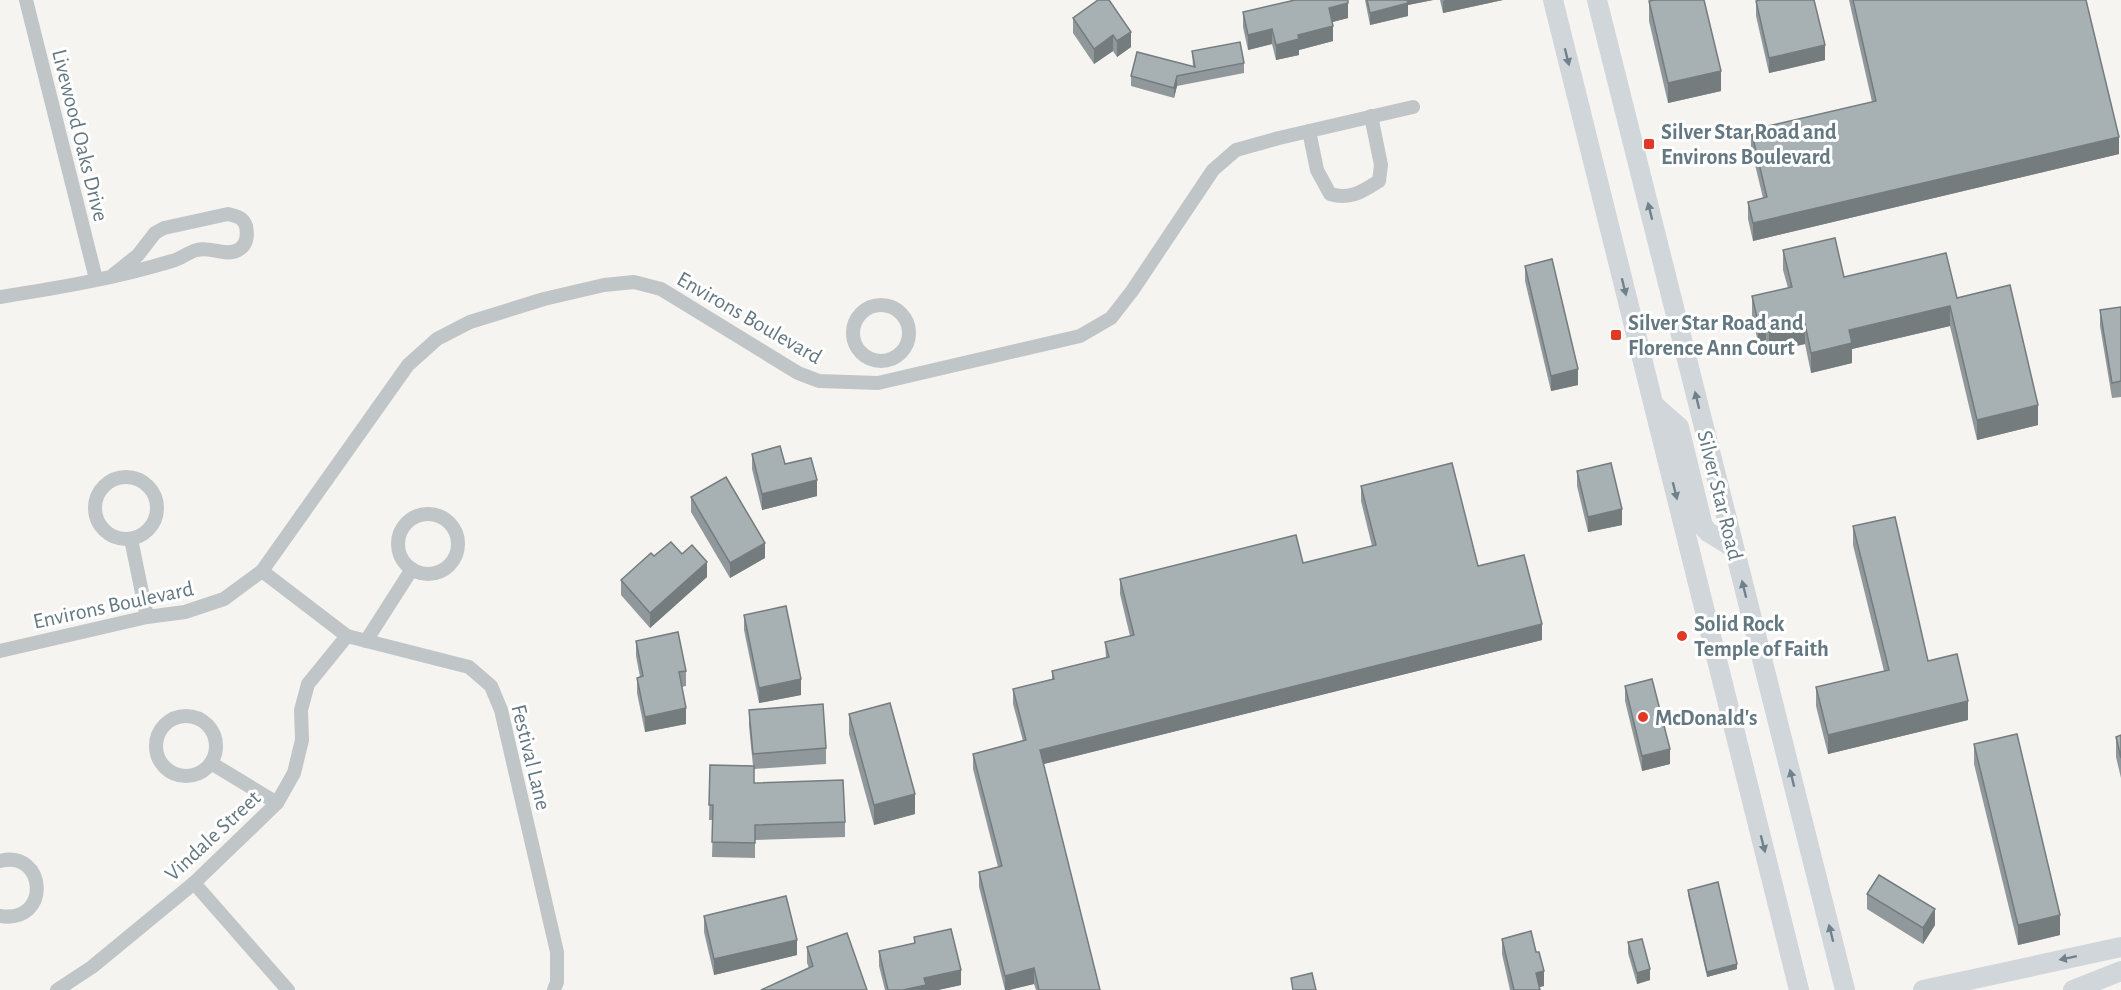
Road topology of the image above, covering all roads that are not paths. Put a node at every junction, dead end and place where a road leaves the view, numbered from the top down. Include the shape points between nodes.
1 (27, 0) edge
2 (1553, 0) edge
3 (1598, 0) edge
4 (1413, 107) dead end
5 (1371, 116) junction
6 (1309, 131) junction
7 (112, 275) junction
8 (96, 279) junction
9 (0, 297) edge
10 (891, 360) junction
11 (895, 379) junction
12 (1653, 405) junction
13 (131, 539) junction
14 (1734, 548) junction
15 (412, 569) junction
16 (262, 571) junction
17 (147, 617) junction
18 (347, 636) junction
19 (366, 641) junction
20 (0, 651) edge
21 (211, 763) junction
22 (277, 802) junction
23 (0, 861) edge
24 (194, 883) junction
25 (0, 916) edge
26 (2121, 947) edge
27 (2121, 971) edge
28 (57, 990) edge
29 (287, 990) edge
30 (554, 990) edge
31 (1799, 990) edge
32 (1845, 990) edge
33 (1923, 990) edge
34 (2073, 990) edge

1 - 8 street, Livewood Oaks Drive
2 -> 12 main road, Silver Star Road
14 -> 3 main road, Silver Star Road
4 - 5 street, Environs Boulevard
5 - 6 street, Environs Boulevard
5 - 6 street via 1381,165 1379,181 1359,195 1330,194 1317,170
6 - 11 street, Environs Boulevard via 1236,150 1213,170 1132,291 1110,318 1080,336
7 - 7 street via 174,261 196,250 237,251 246,244 248,233 244,222 228,214 164,228
7 - 8 street
8 - 9 street
10 - 10 street via 908,343 908,325 889,306 871,307 857,319 853,338 856,346 869,359
10 - 11 street
11 - 16 street, Environs Boulevard via 878,383 819,381 798,373 661,289 634,282 538,300 453,330 408,365
12 - 14 main road via 1679,427 1703,526
12 -> 31 main road, Silver Star Road
13 - 13 street via 151,526 157,503 144,483 121,478 101,490 95,513 108,534
13 - 17 street
32 -> 14 main road, Silver Star Road
15 - 15 street via 435,573 454,560 458,537 445,519 422,514 404,528 399,550
15 - 19 street
16 - 17 street, Environs Boulevard via 224,599 186,612
16 - 18 street, Festival Lane
17 - 20 street, Environs Boulevard
18 - 19 street, Festival Lane
18 - 22 street, Vindale Street via 308,684 294,772
19 - 30 street, Festival Lane via 469,667 491,686 501,710 557,952
21 - 21 street via 216,741 203,721 180,717 162,729 157,752 170,771 192,776
21 - 22 street
22 - 24 street, Vindale Street
23 - 25 street via 19,861 28,867 38,887 30,908 21,915
24 - 28 street, Vindale Street via 92,968
24 - 29 street
26 -> 33 main road
27 - 34 main road

